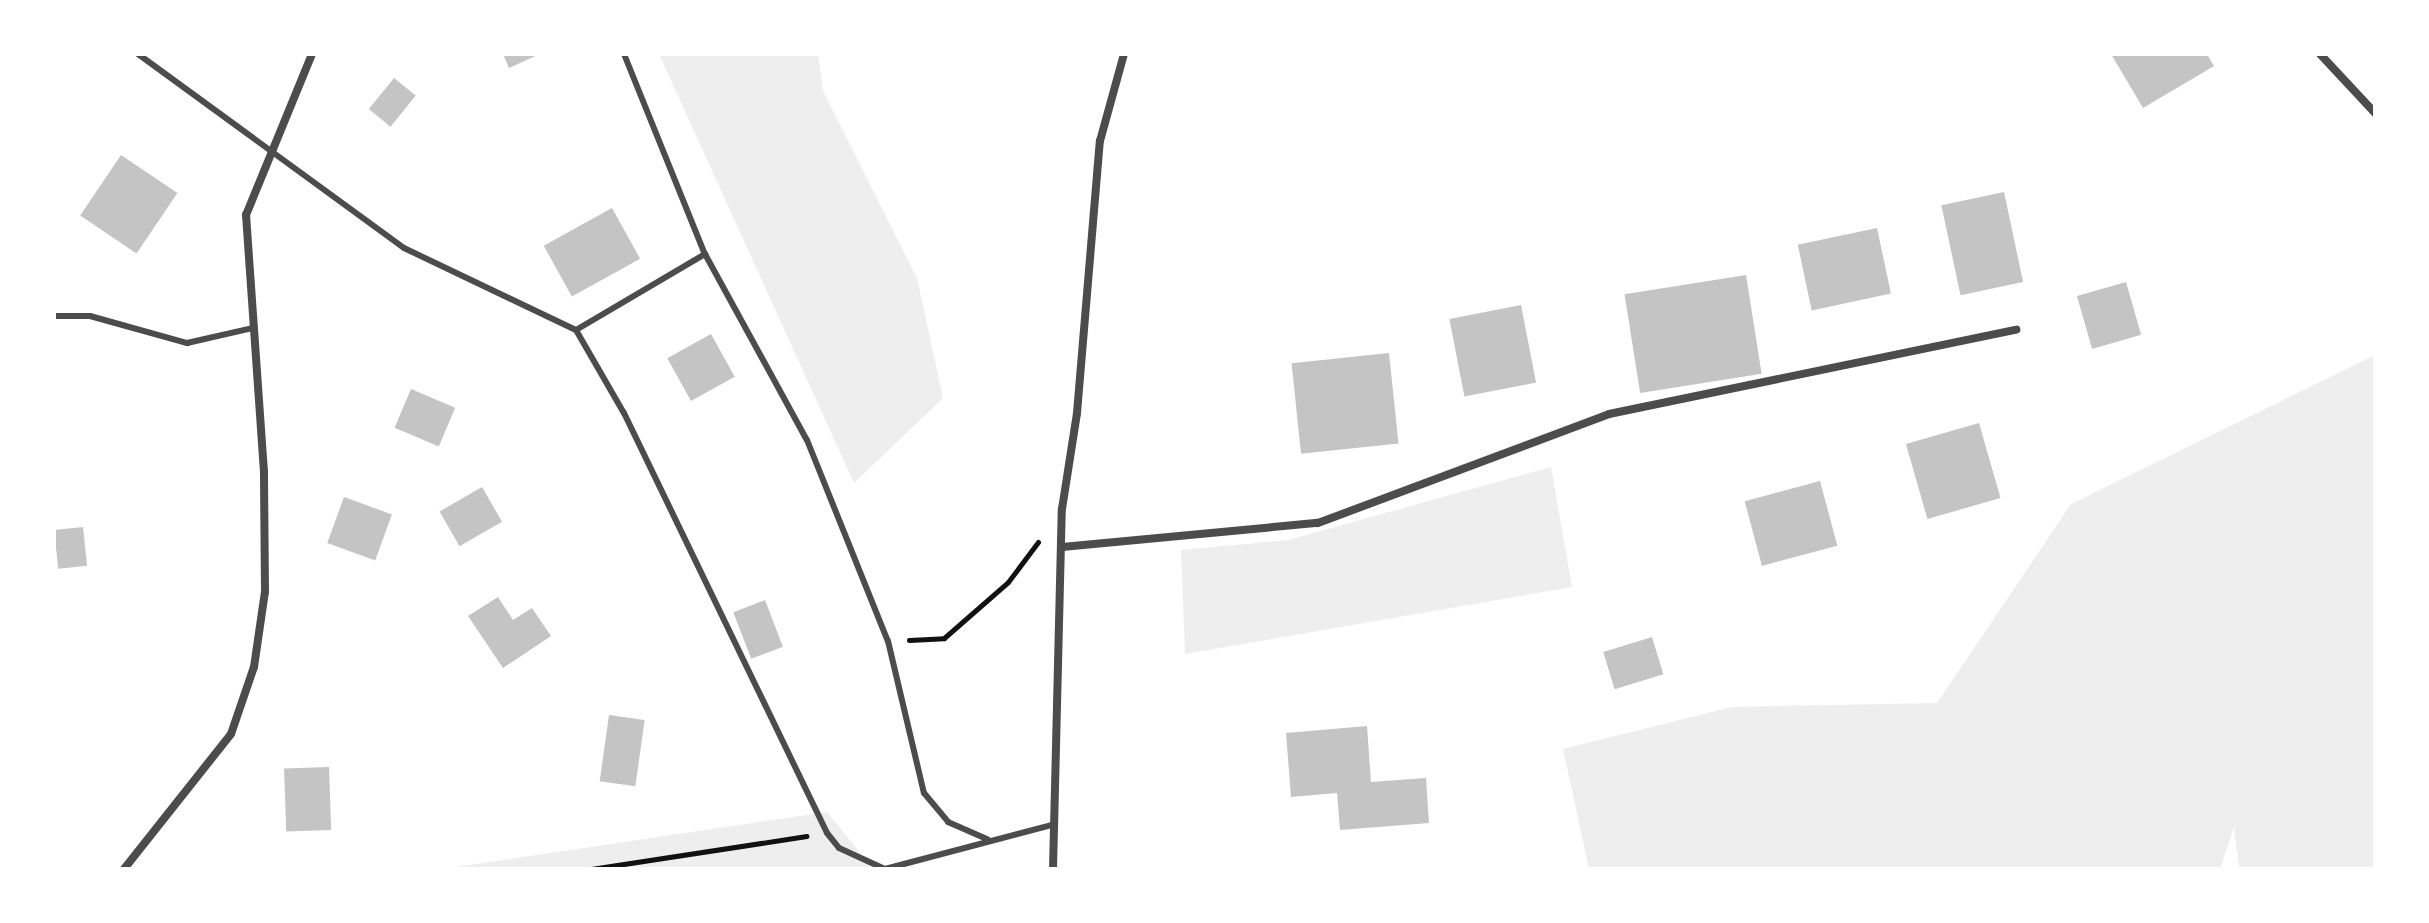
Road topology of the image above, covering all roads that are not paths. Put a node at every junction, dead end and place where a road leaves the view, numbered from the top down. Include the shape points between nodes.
1 (138, 54) edge
2 (312, 54) edge
3 (624, 54) edge
4 (1124, 54) edge
5 (2320, 54) edge
6 (2375, 113) edge
7 (271, 150) junction
8 (705, 254) junction
9 (54, 316) edge
10 (253, 328) junction
11 (576, 330) junction
12 (2016, 330) dead end
13 (1062, 547) junction
14 (1052, 825) junction
15 (987, 839) junction
16 (910, 867) edge
17 (124, 869) edge
18 (1053, 869) edge

1 - 7 lane
2 - 7 street
3 - 8 lane
4 - 13 street via 1100,141
5 - 6 street
7 - 10 street via 246,215
7 - 11 lane via 404,248
8 - 11 lane
8 - 15 lane via 807,440 888,641 924,793 948,822
9 - 10 lane via 90,316 187,343
10 - 17 street via 264,472 265,577 254,667 231,734
11 - 16 lane via 624,413 827,833 857,861 885,869
12 - 13 street via 1609,414 1318,523
13 - 14 street
14 - 15 lane
14 - 18 street
15 - 16 lane

